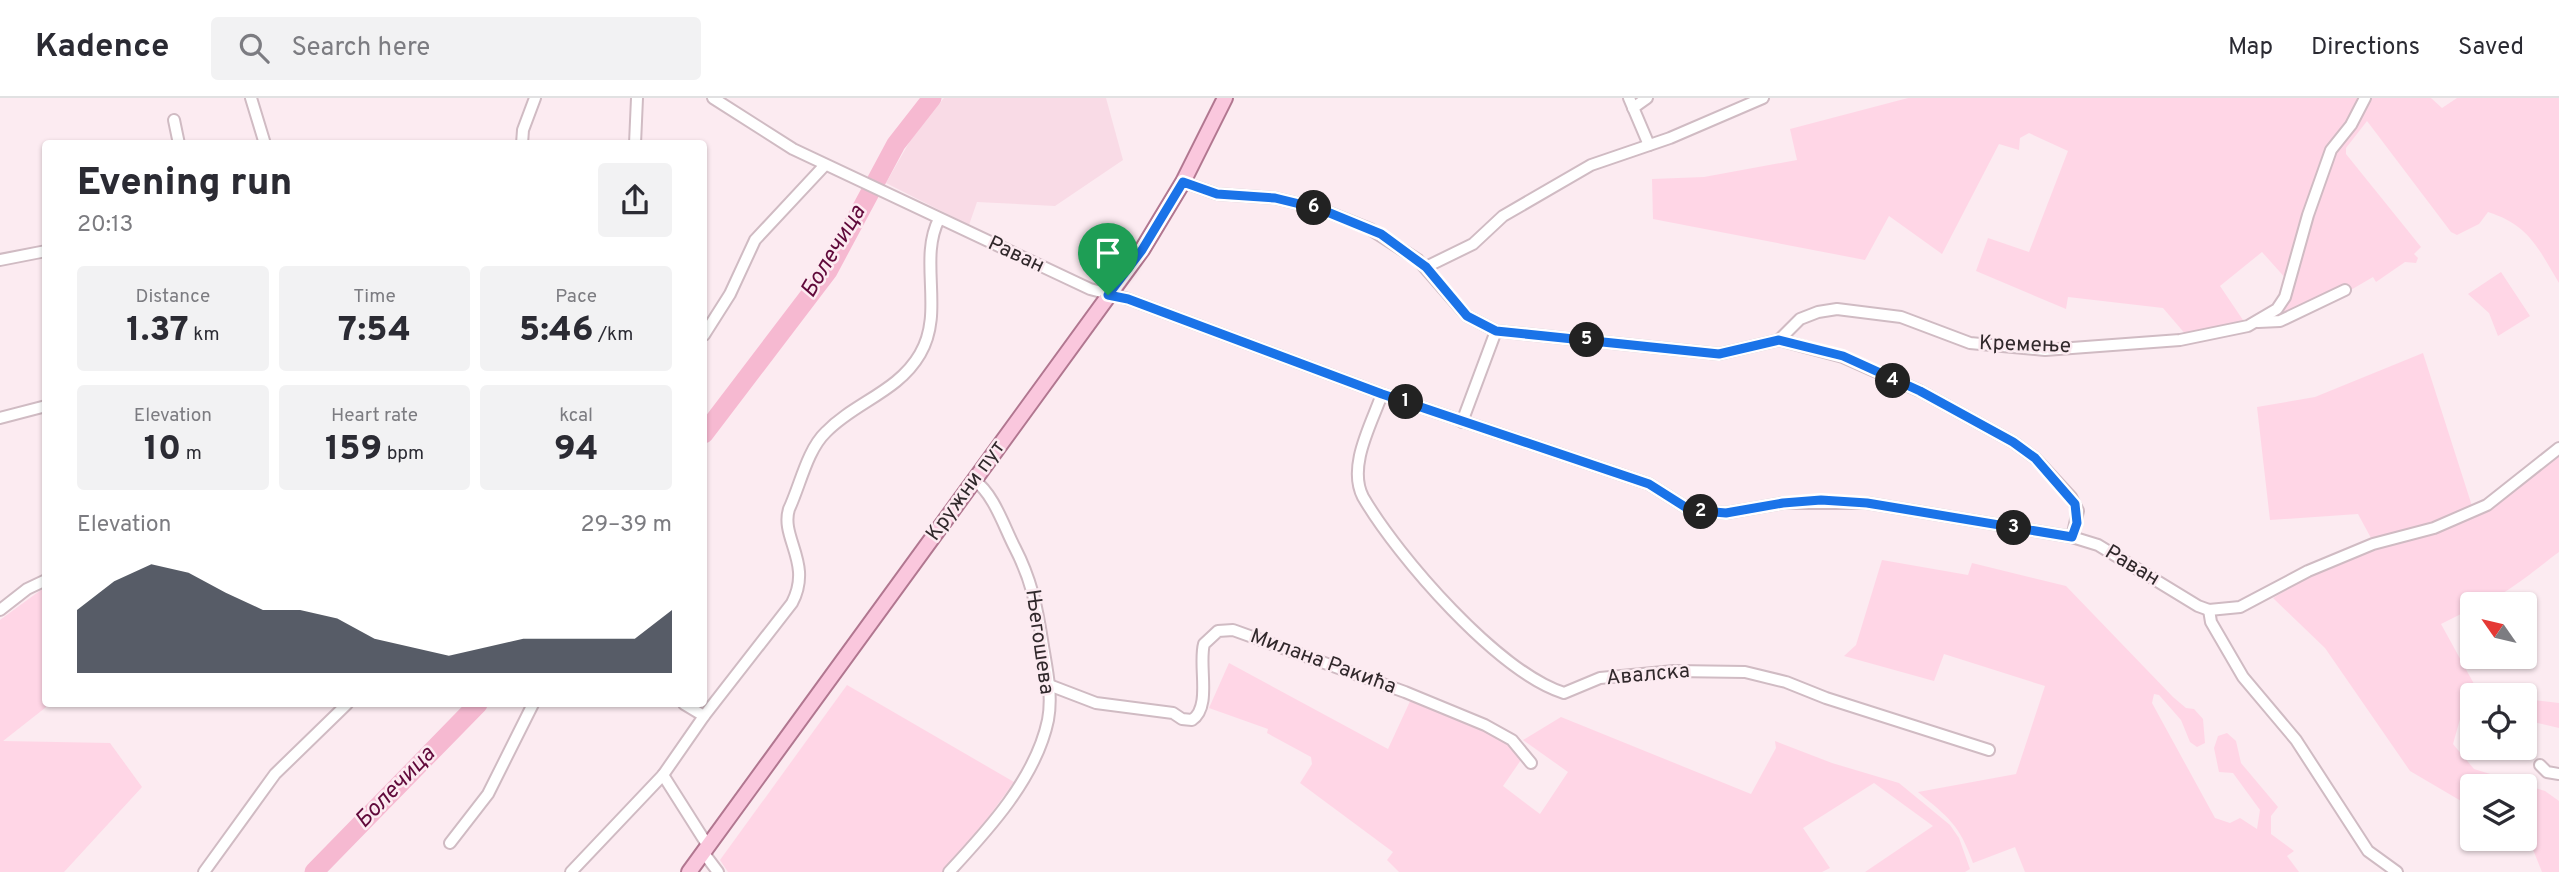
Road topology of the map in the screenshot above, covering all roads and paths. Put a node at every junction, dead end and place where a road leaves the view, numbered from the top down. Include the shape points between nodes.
1 (251, 98) edge
2 (535, 98) edge
3 (637, 98) edge
4 (713, 98) edge
5 (1225, 98) edge
6 (1647, 98) edge
7 (1763, 98) edge
8 (2365, 98) edge
9 (1631, 103) edge
10 (174, 120) dead end
11 (178, 140) edge
12 (264, 140) edge
13 (522, 140) edge
14 (635, 140) edge
15 (1649, 145) junction
16 (825, 165) junction
17 (1183, 182) junction
18 (939, 219) junction
19 (42, 252) edge
20 (0, 261) edge
21 (1426, 267) junction
22 (2345, 290) dead end
23 (1108, 295) junction
24 (2258, 322) junction
25 (707, 330) edge
26 (1496, 331) junction
27 (1779, 340) junction
28 (1382, 394) junction
29 (42, 407) edge
30 (0, 418) edge
31 (1462, 422) junction
32 (2559, 448) edge
33 (974, 480) junction
34 (2072, 537) junction
35 (42, 582) edge
36 (0, 610) edge
37 (2209, 610) junction
38 (1049, 685) junction
39 (343, 707) edge
40 (532, 707) edge
41 (689, 707) edge
42 (704, 716) junction
43 (1989, 750) dead end
44 (1531, 763) dead end
45 (2540, 765) dead end
46 (2559, 774) edge
47 (663, 775) junction
48 (450, 843) dead end
49 (706, 849) junction
50 (204, 872) edge
51 (571, 872) edge
52 (689, 872) edge
53 (718, 872) edge
54 (949, 872) edge
55 (2397, 872) edge

1 - 12 street
2 - 13 street
3 - 14 street
4 - 16 street, Раван
5 - 17 main road, Кружни пут
6 - 9 street
7 - 15 street
8 - 24 street, Кремење via 2331,150 2285,298
9 - 15 street
10 - 11 street
15 - 21 street via 1591,165 1539,193 1503,216 1472,244
16 - 18 street, Раван
16 - 25 street via 755,240
17 - 21 street, Кремење via 1217,194 1275,198 1330,212 1391,240
17 - 23 main road, Кружни пут
18 - 23 street, Раван
18 - 42 street via 932,234 930,335 901,380 821,438 788,515 800,568 797,593 783,619
19 - 20 street
21 - 26 street, Кремење via 1459,309
22 - 24 street, Кремење via 2280,321
23 - 28 street, Раван
23 - 33 main road, Кружни пут
24 - 27 street, Кремење via 2180,340 2045,350 1970,343 1901,317 1837,309 1800,319
26 - 27 street, Кремење via 1719,354
26 - 31 street
27 - 34 street via 1843,356 1920,391 2013,442 2035,458 2071,497 2078,512
28 - 31 street, Раван
28 - 43 street, Авалска via 1359,465 1357,483 1363,497 1448,606 1508,661 1551,689 1564,693 1600,678 1674,671 1745,672
29 - 30 street
31 - 34 street, Раван via 1649,484 1690,510 1726,513 1821,500 1867,503
32 - 37 street via 2487,505 2434,528 2373,544 2252,602
33 - 38 street, Његошева via 983,488 1030,579
33 - 49 main road, Кружни пут
34 - 37 street, Раван via 2098,545
35 - 36 street
37 - 55 street via 2211,622 2243,677 2296,740 2368,851
38 - 44 street, Милана Ракића via 1096,703 1173,713 1192,720 1200,713 1202,701 1204,644 1218,631 1233,630 1485,725 1512,740
38 - 54 street, Његошева via 1048,719 1031,764 994,819
39 - 50 street via 275,774
40 - 48 street via 488,794
41 - 42 street
42 - 47 street
45 - 46 street
47 - 49 street
47 - 51 street
49 - 52 main road, Кружни пут
49 - 53 street

